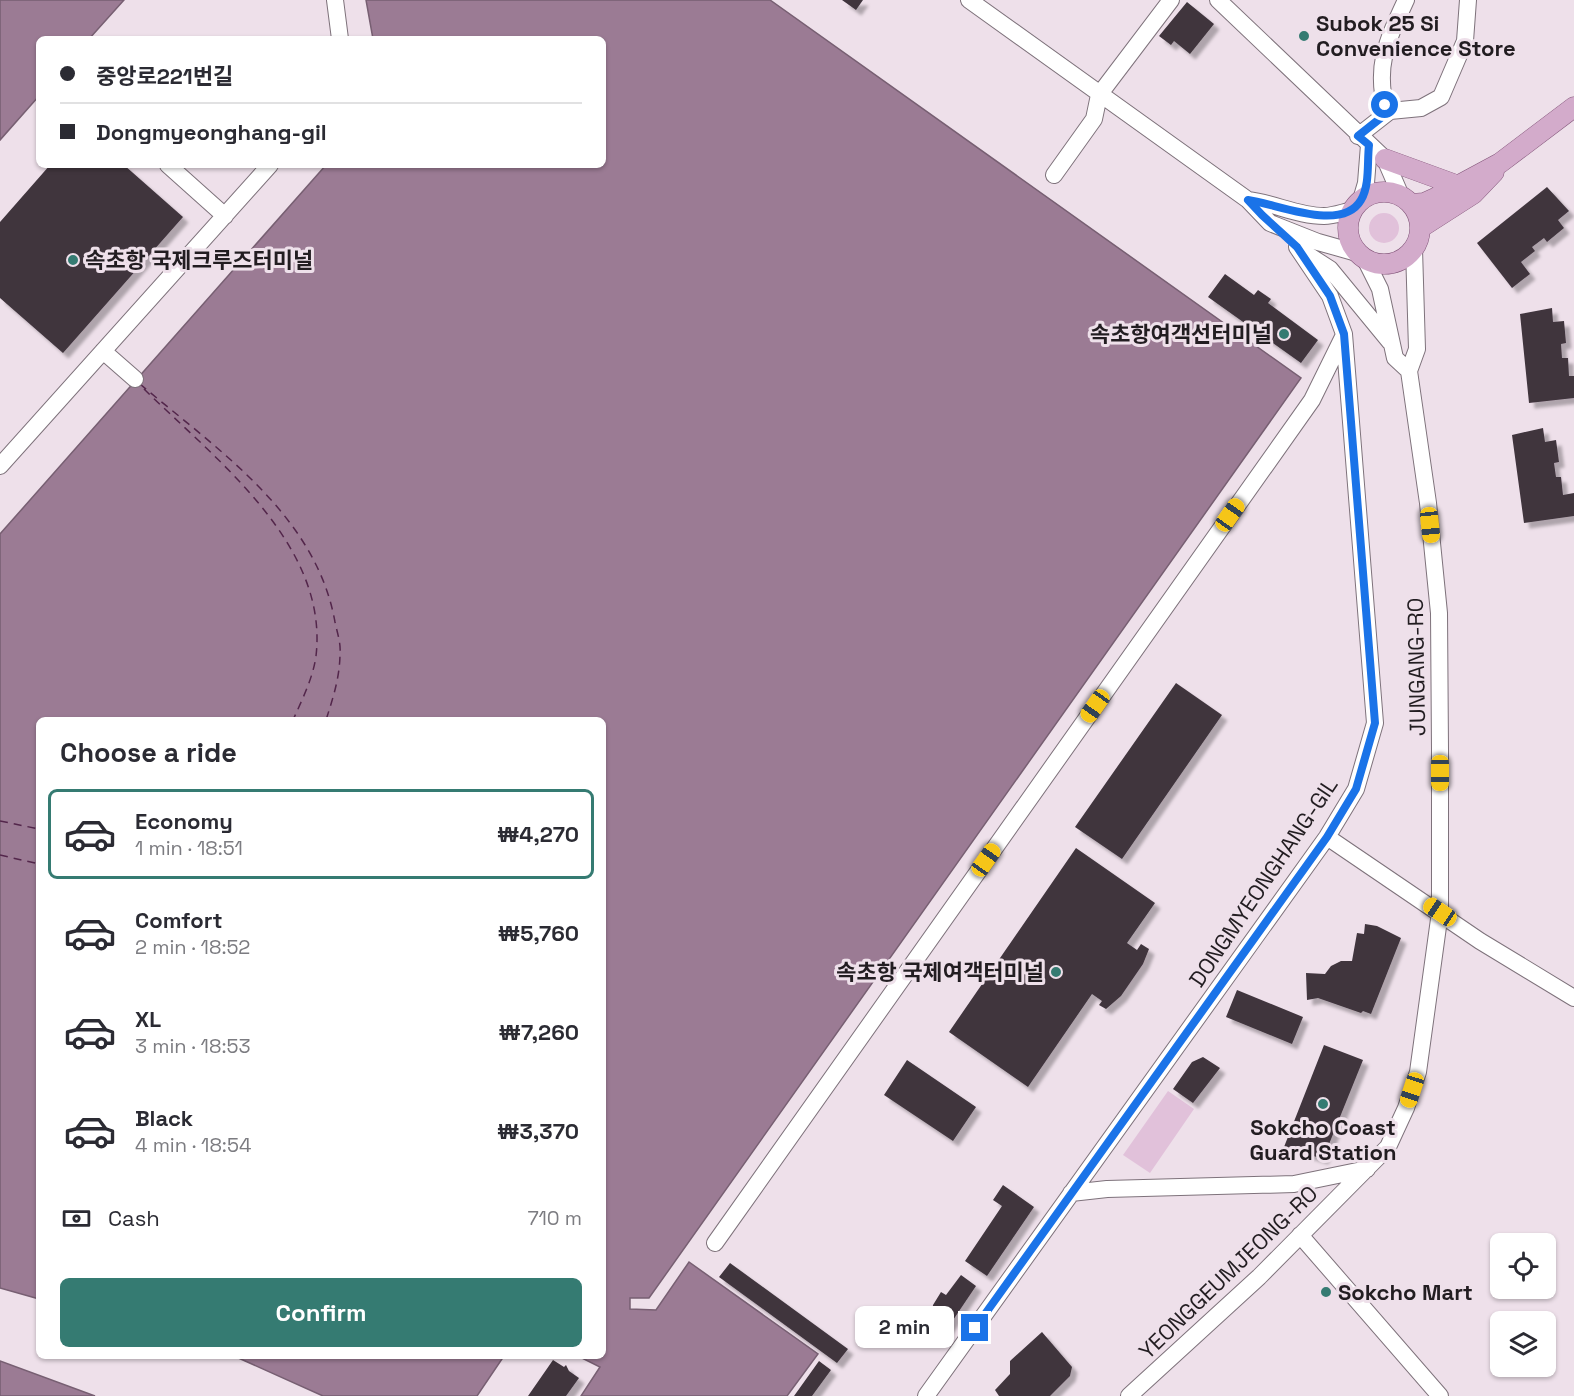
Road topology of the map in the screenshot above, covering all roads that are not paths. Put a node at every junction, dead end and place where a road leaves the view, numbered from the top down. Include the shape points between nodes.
1 (335, 0) edge
2 (969, 0) edge
3 (1171, 0) edge
4 (1218, 0) edge
5 (1406, 0) edge
6 (1468, 0) edge
7 (340, 36) edge
8 (1099, 95) junction
9 (1574, 107) edge
10 (1387, 113) junction
11 (1364, 141) junction
12 (1384, 159) junction
13 (1500, 163) junction
14 (171, 168) edge
15 (267, 168) edge
16 (1054, 175) dead end
17 (1459, 186) junction
18 (1248, 200) junction
19 (1406, 200) junction
20 (1357, 205) junction
21 (225, 216) junction
22 (1270, 223) junction
23 (1420, 228) junction
24 (1297, 247) junction
25 (1414, 249) junction
26 (1361, 256) junction
27 (1344, 334) junction
28 (1390, 342) junction
29 (104, 351) junction
30 (1409, 371) junction
31 (135, 379) dead end
32 (0, 466) edge
33 (1327, 837) junction
34 (1440, 912) junction
35 (1574, 998) edge
36 (1368, 1169) junction
37 (1071, 1193) junction
38 (1300, 1236) junction
39 (715, 1243) dead end
40 (926, 1396) edge
41 (1130, 1396) edge
42 (1440, 1396) edge

1 - 7 street
2 - 8 street
3 - 8 street
4 - 11 street
5 - 10 street via 1385,46 1381,69
6 - 10 street via 1465,41 1437,102
8 - 16 street via 1094,119
8 - 18 street
9 - 13 main road
10 - 11 street
11 - 12 street
11 - 20 street via 1366,183
12 - 17 main road
12 - 19 street
13 - 17 main road
13 - 23 main road via 1489,181 1473,194
14 - 21 street
15 - 21 street
17 - 19 main road via 1424,203
18 - 20 street via 1324,216
18 - 22 street
19 - 20 main road via 1388,192 1373,193
19 - 23 main road via 1419,219
20 - 26 main road via 1348,232
21 - 29 street
22 - 24 street
22 - 26 street
23 - 25 main road
24 - 27 street, DONGMYEONGHANG-GIL via 1330,296
24 - 28 street via 1330,269
25 - 26 main road via 1397,262 1386,264
25 - 30 street via 1417,349
26 - 28 street via 1380,289
27 - 33 street, DONGMYEONGHANG-GIL via 1375,723 1356,789
27 - 39 street via 1312,400
28 - 30 street via 1395,358
29 - 31 street
29 - 32 street
30 - 34 street, JUNGANG-RO via 1428,503 1438,613
33 - 34 street
33 - 37 street, DONGMYEONGHANG-GIL
34 - 35 street
34 - 36 street, YEONGGEUMJEONG-RO via 1418,1072 1388,1147
36 - 37 street via 1293,1184
36 - 38 street, YEONGGEUMJEONG-RO
37 - 40 street, DONGMYEONGHANG-GIL
38 - 41 street, YEONGGEUMJEONG-RO
38 - 42 street

